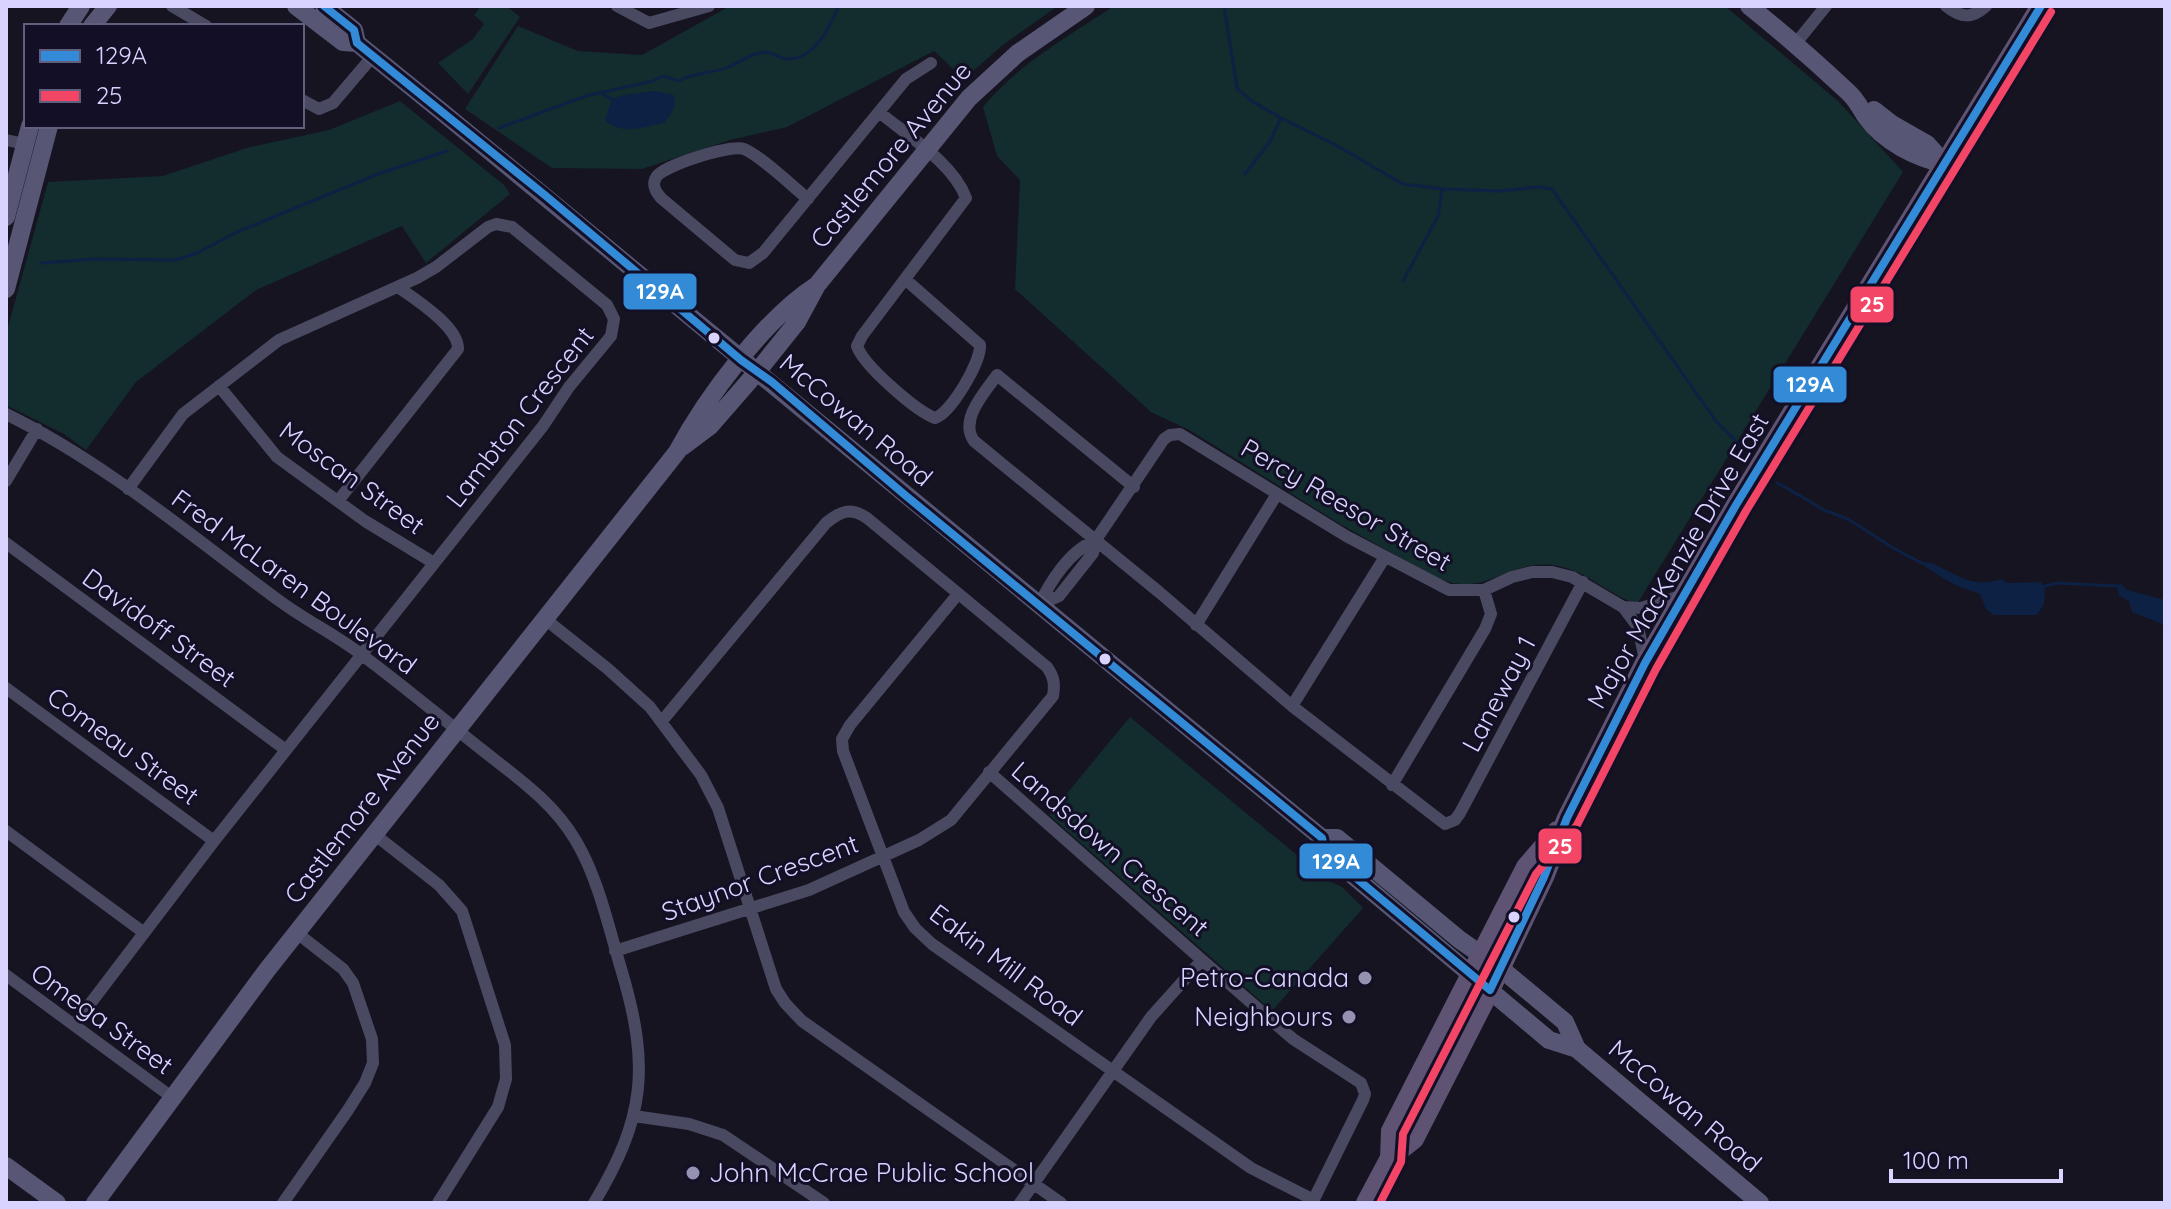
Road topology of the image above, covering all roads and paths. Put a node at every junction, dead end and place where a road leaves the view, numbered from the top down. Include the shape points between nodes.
1 (81, 6) edge
2 (108, 6) edge
3 (172, 6) edge
4 (296, 6) edge
5 (324, 6) edge
6 (617, 6) edge
7 (709, 6) edge
8 (1086, 6) edge
9 (1749, 6) edge
10 (1826, 6) edge
11 (1946, 6) edge
12 (1986, 6) edge
13 (2041, 6) edge
14 (69, 24) edge
15 (94, 24) edge
16 (203, 24) edge
17 (357, 43) junction
18 (1796, 43) junction
19 (373, 56) junction
20 (931, 63) dead end
21 (304, 101) edge
22 (879, 112) junction
23 (48, 128) edge
24 (28, 135) edge
25 (6, 140) edge
26 (926, 151) junction
27 (1945, 164) junction
28 (808, 199) junction
29 (6, 217) edge
30 (905, 279) junction
31 (817, 285) junction
32 (398, 287) junction
33 (6, 289) edge
34 (741, 360) junction
35 (757, 372) junction
36 (219, 386) junction
37 (6, 414) edge
38 (37, 429) junction
39 (677, 452) junction
40 (6, 481) edge
41 (1134, 487) junction
42 (128, 489) junction
43 (1277, 494) junction
44 (338, 501) junction
45 (1095, 541) junction
46 (6, 543) edge
47 (1385, 557) junction
48 (434, 563) junction
49 (1583, 582) junction
50 (1484, 590) junction
51 (958, 594) junction
52 (1684, 595) junction
53 (1039, 605) junction
54 (1623, 607) junction
55 (545, 619) junction
56 (1196, 625) junction
57 (361, 654) junction
58 (1645, 663) junction
59 (6, 688) edge
60 (1292, 706) junction
61 (662, 721) junction
62 (457, 730) junction
63 (286, 750) junction
64 (989, 772) junction
65 (1392, 785) junction
66 (1567, 818) junction
67 (6, 831) edge
68 (374, 834) junction
69 (1322, 838) junction
70 (214, 841) junction
71 (883, 857) junction
72 (750, 910) junction
73 (143, 932) junction
74 (297, 933) junction
75 (615, 951) junction
76 (1482, 954) junction
77 (1202, 960) junction
78 (1499, 967) junction
79 (6, 975) edge
80 (1471, 975) junction
81 (1490, 990) junction
82 (74, 1025) junction
83 (1577, 1049) junction
84 (1113, 1071) junction
85 (173, 1098) junction
86 (634, 1116) junction
87 (1390, 1158) junction
88 (6, 1166) edge
89 (1034, 1184) junction
90 (1313, 1202) edge
91 (57, 1203) edge
92 (95, 1203) edge
93 (283, 1203) edge
94 (438, 1203) edge
95 (594, 1203) edge
96 (824, 1203) edge
97 (1020, 1203) edge
98 (1061, 1203) edge
99 (1366, 1203) edge
100 (1760, 1203) edge

1 - 14 street
2 - 15 street
3 - 16 street
4 - 17 street, McCowan Road via 343,42
5 - 17 street, McCowan Road via 354,30
6 - 7 street via 649,23
8 - 26 street, Castlemore Avenue via 997,69
9 - 18 street
10 - 18 street
11 - 12 street via 1962,16 1975,15
13 - 27 main road, Major MacKenzie Drive East
17 - 19 street, McCowan Road
18 - 27 street via 1858,101 1867,119 1887,137 1917,158
19 - 21 street via 327,107
19 - 34 street, McCowan Road
20 - 22 street via 906,79
22 - 26 street
22 - 28 street
23 - 33 street
24 - 25 street
24 - 29 street
26 - 30 street via 952,173 966,198
26 - 31 street, Castlemore Avenue
27 - 52 main road, Major MacKenzie Drive East
28 - 28 street via 749,151 736,147 662,172 654,187 735,260 749,263
30 - 30 street via 857,346 869,364 935,418 945,413 970,374 980,345
31 - 34 street, Castlemore Avenue via 781,312
31 - 35 street, Castlemore Avenue via 797,322
32 - 36 street, Lambton Crescent via 279,340
32 - 44 street via 451,330 458,349
32 - 48 street, Lambton Crescent via 436,267 488,227 505,225 607,305 614,319 611,336
34 - 35 street, McCowan Road
34 - 39 street, Castlemore Avenue via 698,413
35 - 39 street, Castlemore Avenue via 710,426
35 - 53 street, McCowan Road
36 - 42 street, Lambton Crescent via 179,419
36 - 44 street, Moscan Street via 267,447
37 - 38 street, Fred McLaren Boulevard
38 - 40 street
38 - 42 street, Fred McLaren Boulevard
39 - 55 street, Castlemore Avenue
41 - 43 street, Percy Reesor Street via 1164,439 1180,434
41 - 45 street, Percy Reesor Street
41 - 45 street via 997,375 969,419 968,431
42 - 57 street, Fred McLaren Boulevard
43 - 47 street, Percy Reesor Street
43 - 56 street
44 - 48 street, Moscan Street
45 - 53 street, Percy Reesor Street via 1093,553 1059,596
45 - 56 street
46 - 63 street, Davidoff Street
47 - 50 street, Percy Reesor Street via 1449,590
47 - 60 street
48 - 57 street, Lambton Crescent
49 - 50 street, Percy Reesor Street via 1532,572
49 - 54 street, Percy Reesor Street
49 - 65 street, Laneway 1 via 1460,813 1450,823 1440,822
50 - 65 street via 1491,614 1485,629
51 - 61 street, Staynor Crescent via 867,518 855,511 842,512 826,523
51 - 64 street, Staynor Crescent via 1047,667 1055,685 1053,696
51 - 71 street, Eakin Mill Road via 842,739
52 - 54 street via 1641,608
52 - 58 main road, Major MacKenzie Drive East
53 - 69 street, McCowan Road
54 - 58 street via 1638,627
55 - 61 street via 639,695
55 - 62 street, Castlemore Avenue
56 - 60 street
57 - 62 street, Fred McLaren Boulevard
57 - 63 street, Lambton Crescent
58 - 66 main road, Major MacKenzie Drive East
59 - 70 street, Comeau Street
60 - 65 street
61 - 72 street via 718,808
62 - 68 street, Castlemore Avenue
62 - 75 street, Fred McLaren Boulevard via 564,822 588,866
63 - 70 street, Lambton Crescent
64 - 71 street, Staynor Crescent via 942,827
64 - 77 street, Landsdown Crescent
66 - 76 main road, Major MacKenzie Drive East via 1526,867
66 - 78 main road, Major MacKenzie Drive East
67 - 73 street
68 - 74 street, Castlemore Avenue
68 - 94 street via 439,885 462,911 505,1045 506,1079 498,1107
69 - 76 street, McCowan Road via 1337,838
69 - 80 street, McCowan Road via 1325,852
70 - 73 street, Lambton Crescent
71 - 72 street, Staynor Crescent
71 - 84 street, Eakin Mill Road via 904,912 923,937
72 - 75 street, Staynor Crescent
72 - 89 street via 776,989 802,1021
73 - 82 street, Lambton Crescent
74 - 85 street, Castlemore Avenue
74 - 93 street via 353,983 372,1039 373,1063 348,1110
75 - 86 street, Fred McLaren Boulevard via 640,1049
76 - 78 street, McCowan Road
76 - 80 main road, Major MacKenzie Drive East
77 - 84 street, Landsdown Crescent via 1151,1017
77 - 90 street, Landsdown Crescent via 1293,1039 1361,1083 1363,1100
78 - 81 main road, Major MacKenzie Drive East
78 - 83 street, McCowan Road via 1565,1022
79 - 82 street, Omega Street
80 - 81 street, McCowan Road
80 - 87 main road, Major MacKenzie Drive East via 1391,1131
81 - 83 street, McCowan Road via 1549,1040
81 - 87 main road, Major MacKenzie Drive East via 1414,1139
82 - 85 street, Omega Street
83 - 100 street, McCowan Road
84 - 89 street, Landsdown Crescent
84 - 90 street, Eakin Mill Road via 1251,1168
85 - 92 street, Castlemore Avenue
86 - 95 street, Fred McLaren Boulevard via 622,1152
86 - 96 street via 723,1135
87 - 99 main road, Major MacKenzie Drive East
88 - 91 street
89 - 97 street, Landsdown Crescent
89 - 98 street

